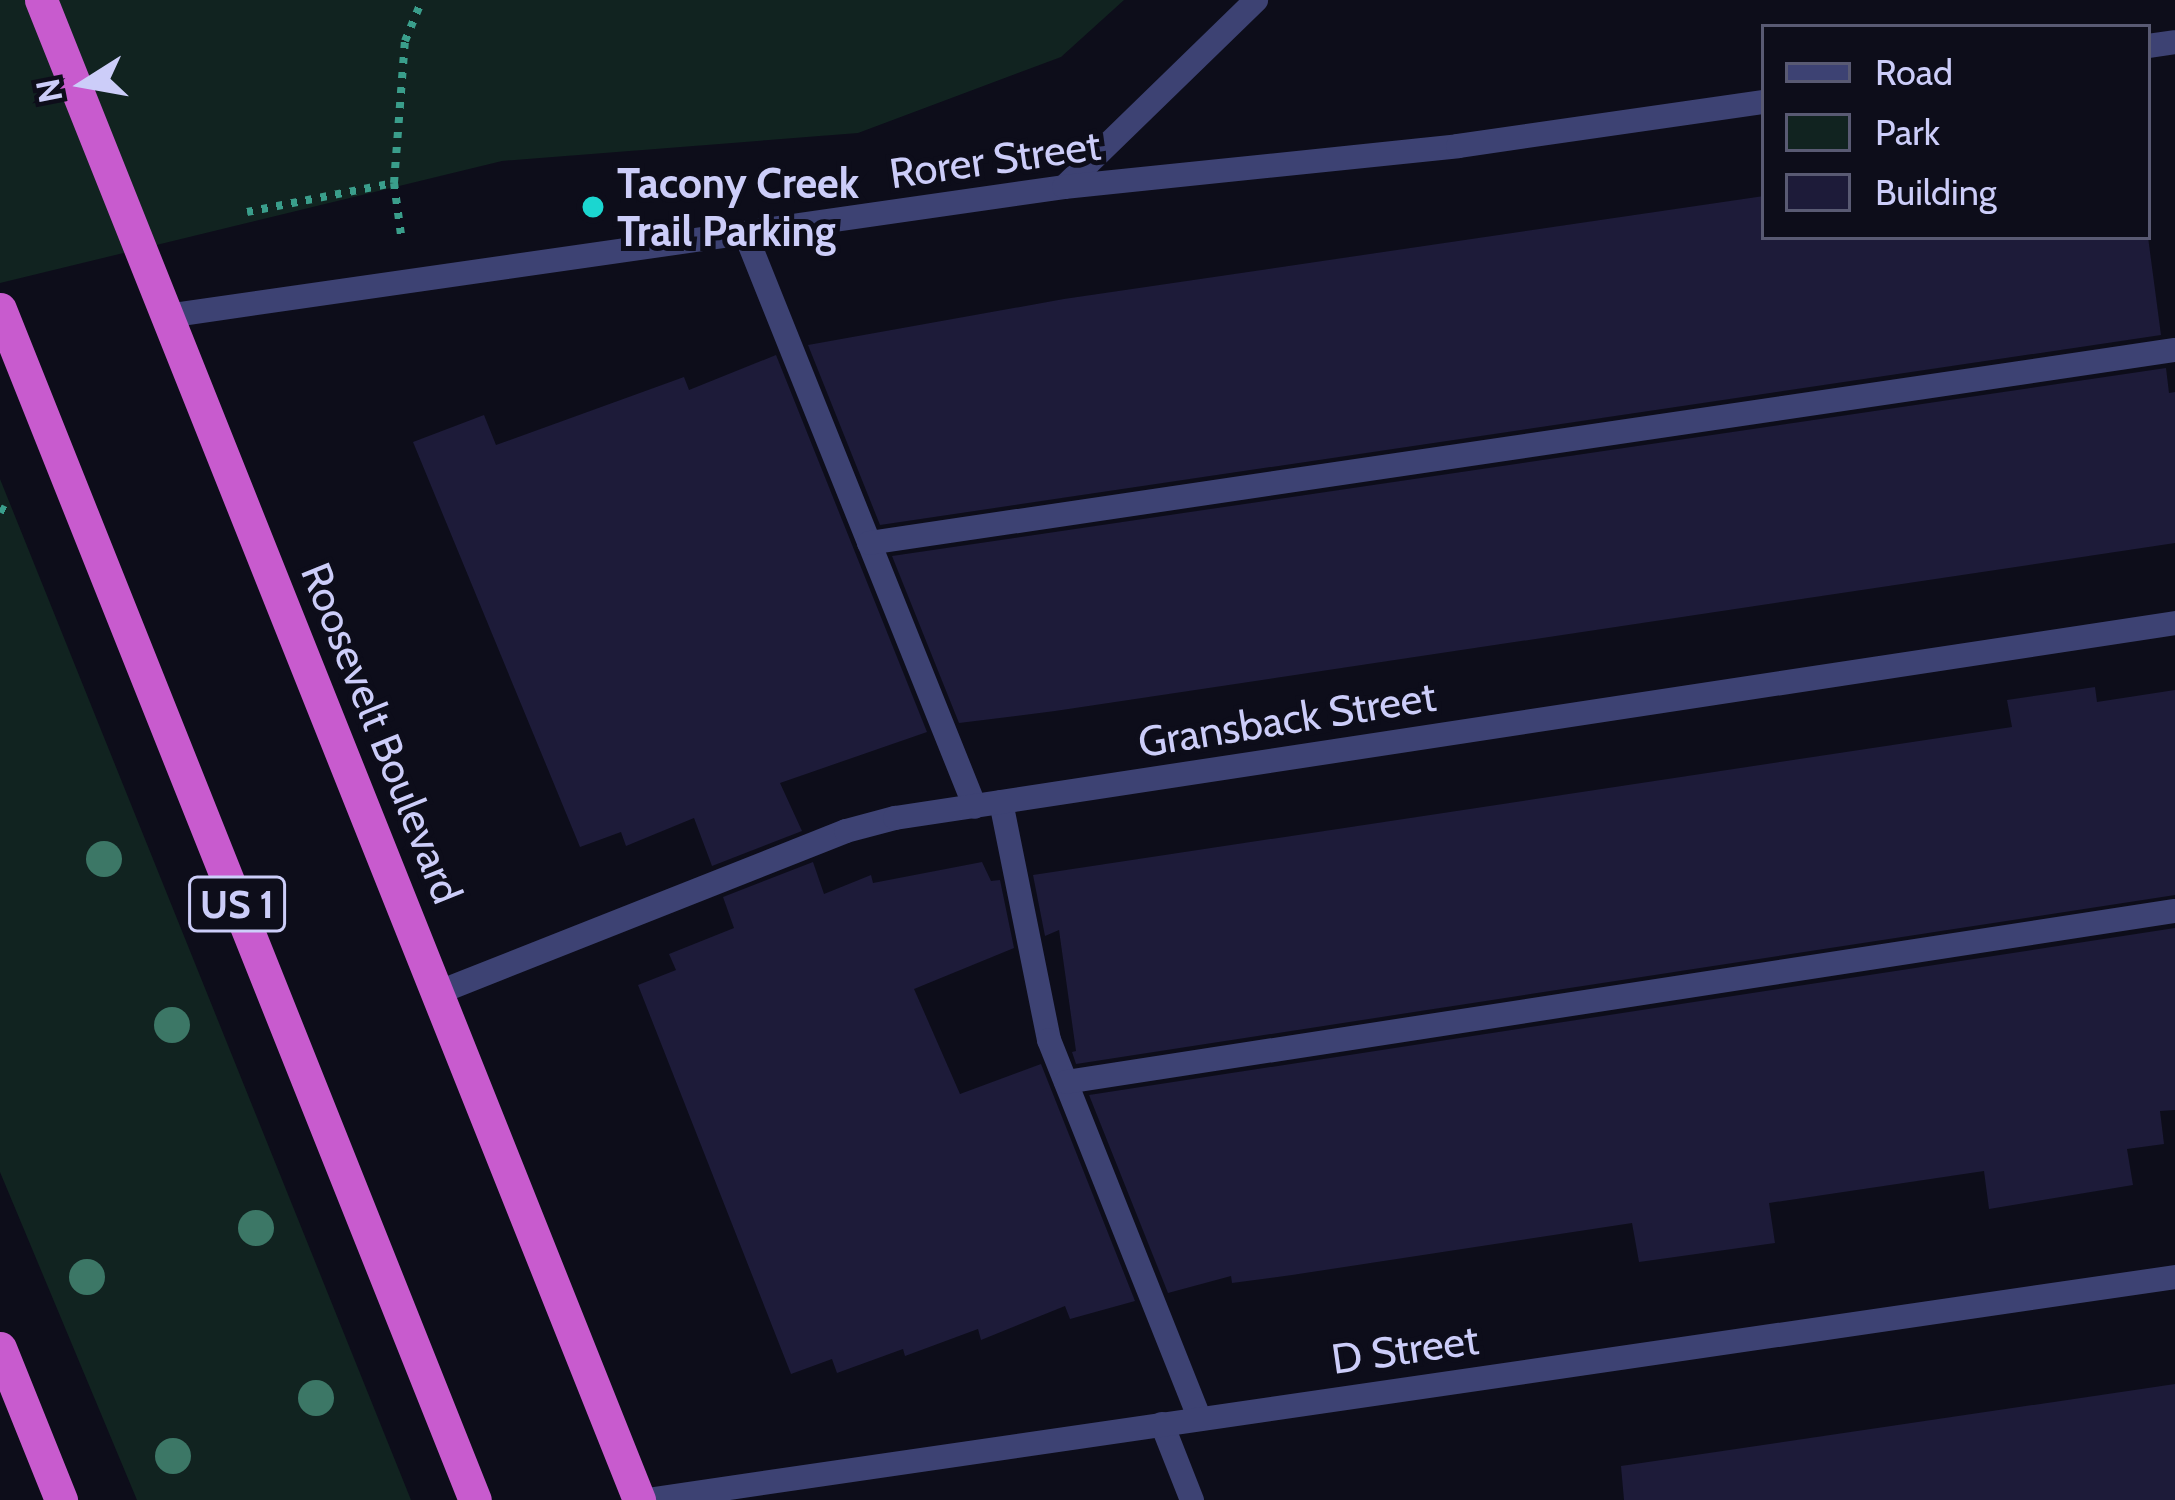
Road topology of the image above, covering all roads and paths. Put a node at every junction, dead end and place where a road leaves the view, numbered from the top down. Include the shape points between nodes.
1 (41, 0) edge
2 (422, 0) edge
3 (1256, 0) edge
4 (1761, 102) edge
5 (1064, 188) junction
6 (247, 212) dead end
7 (745, 233) junction
8 (0, 309) edge
9 (167, 316) junction
10 (2175, 350) edge
11 (869, 543) junction
12 (2175, 622) edge
13 (1001, 802) junction
14 (975, 807) junction
15 (2175, 911) edge
16 (437, 993) junction
17 (1066, 1082) junction
18 (2175, 1277) edge
19 (0, 1348) edge
20 (1200, 1419) junction
21 (1162, 1424) junction
22 (61, 1500) edge
23 (475, 1500) edge
24 (643, 1500) edge
25 (1192, 1500) edge

1 - 9 highway, Roosevelt Boulevard
2 - 6 path via 405,41 394,183
3 - 5 street
4 - 5 street, Rorer Street via 1458,146
5 - 7 street, Rorer Street
7 - 9 street, Rorer Street
7 - 11 street
8 - 23 highway, US 1
9 - 16 highway, Roosevelt Boulevard
10 - 11 street
11 - 14 street
12 - 13 street, Gransback Street
13 - 14 street, Gransback Street
13 - 17 street via 1049,1040
14 - 16 street, Gransback Street via 846,831
15 - 17 street
16 - 24 highway, Roosevelt Boulevard
17 - 20 street
18 - 20 street, D Street
19 - 22 highway
20 - 21 street, D Street
21 - 24 street, D Street
21 - 25 street

